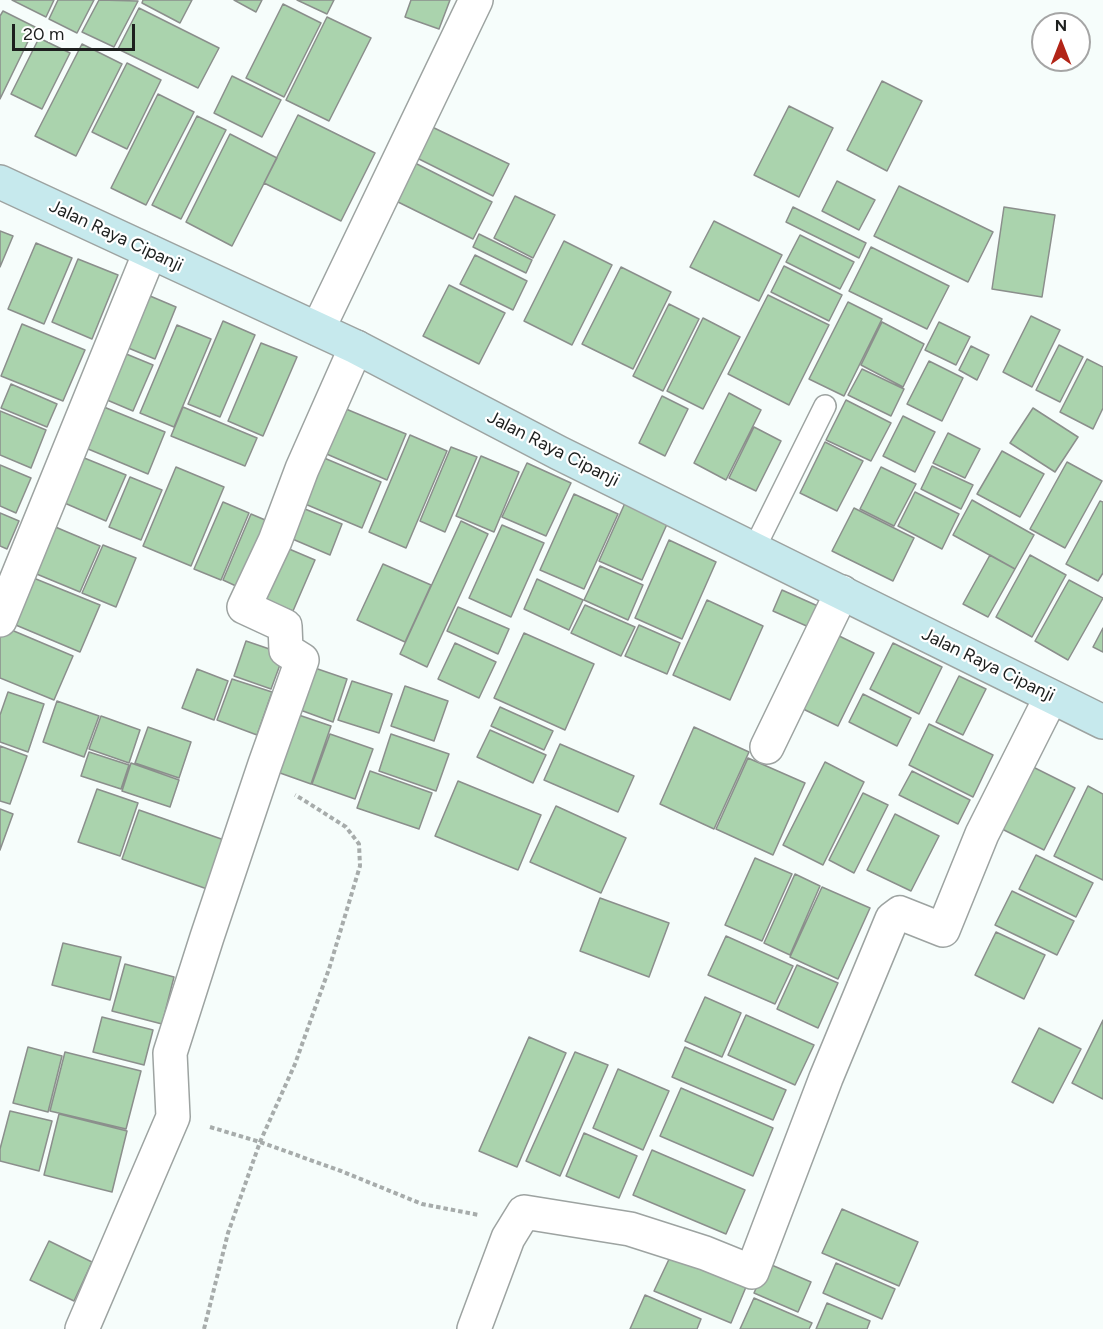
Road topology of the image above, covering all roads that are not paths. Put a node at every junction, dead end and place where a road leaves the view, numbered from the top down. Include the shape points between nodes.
1 (476, 0) edge
2 (0, 182) edge
3 (150, 252) junction
4 (318, 329) junction
5 (356, 347) junction
6 (825, 406) dead end
7 (754, 549) junction
8 (842, 592) junction
9 (0, 620) edge
10 (1051, 696) junction
11 (1103, 722) edge
12 (767, 747) dead end
13 (82, 1329) edge
14 (474, 1329) edge

1 - 4 street
2 - 3 main road, Jalan Raya Cipanji
3 - 4 main road, Jalan Raya Cipanji
3 - 9 street
4 - 5 main road, Jalan Raya Cipanji
5 - 7 main road, Jalan Raya Cipanji
5 - 13 street via 244,607 285,626 286,650 302,660 170,1053 173,1117
6 - 7 lane
7 - 8 main road, Jalan Raya Cipanji
8 - 10 main road, Jalan Raya Cipanji
8 - 12 street
10 - 11 main road, Jalan Raya Cipanji
10 - 14 street via 982,834 943,930 900,912 892,919 752,1272 630,1229 524,1212 508,1238

